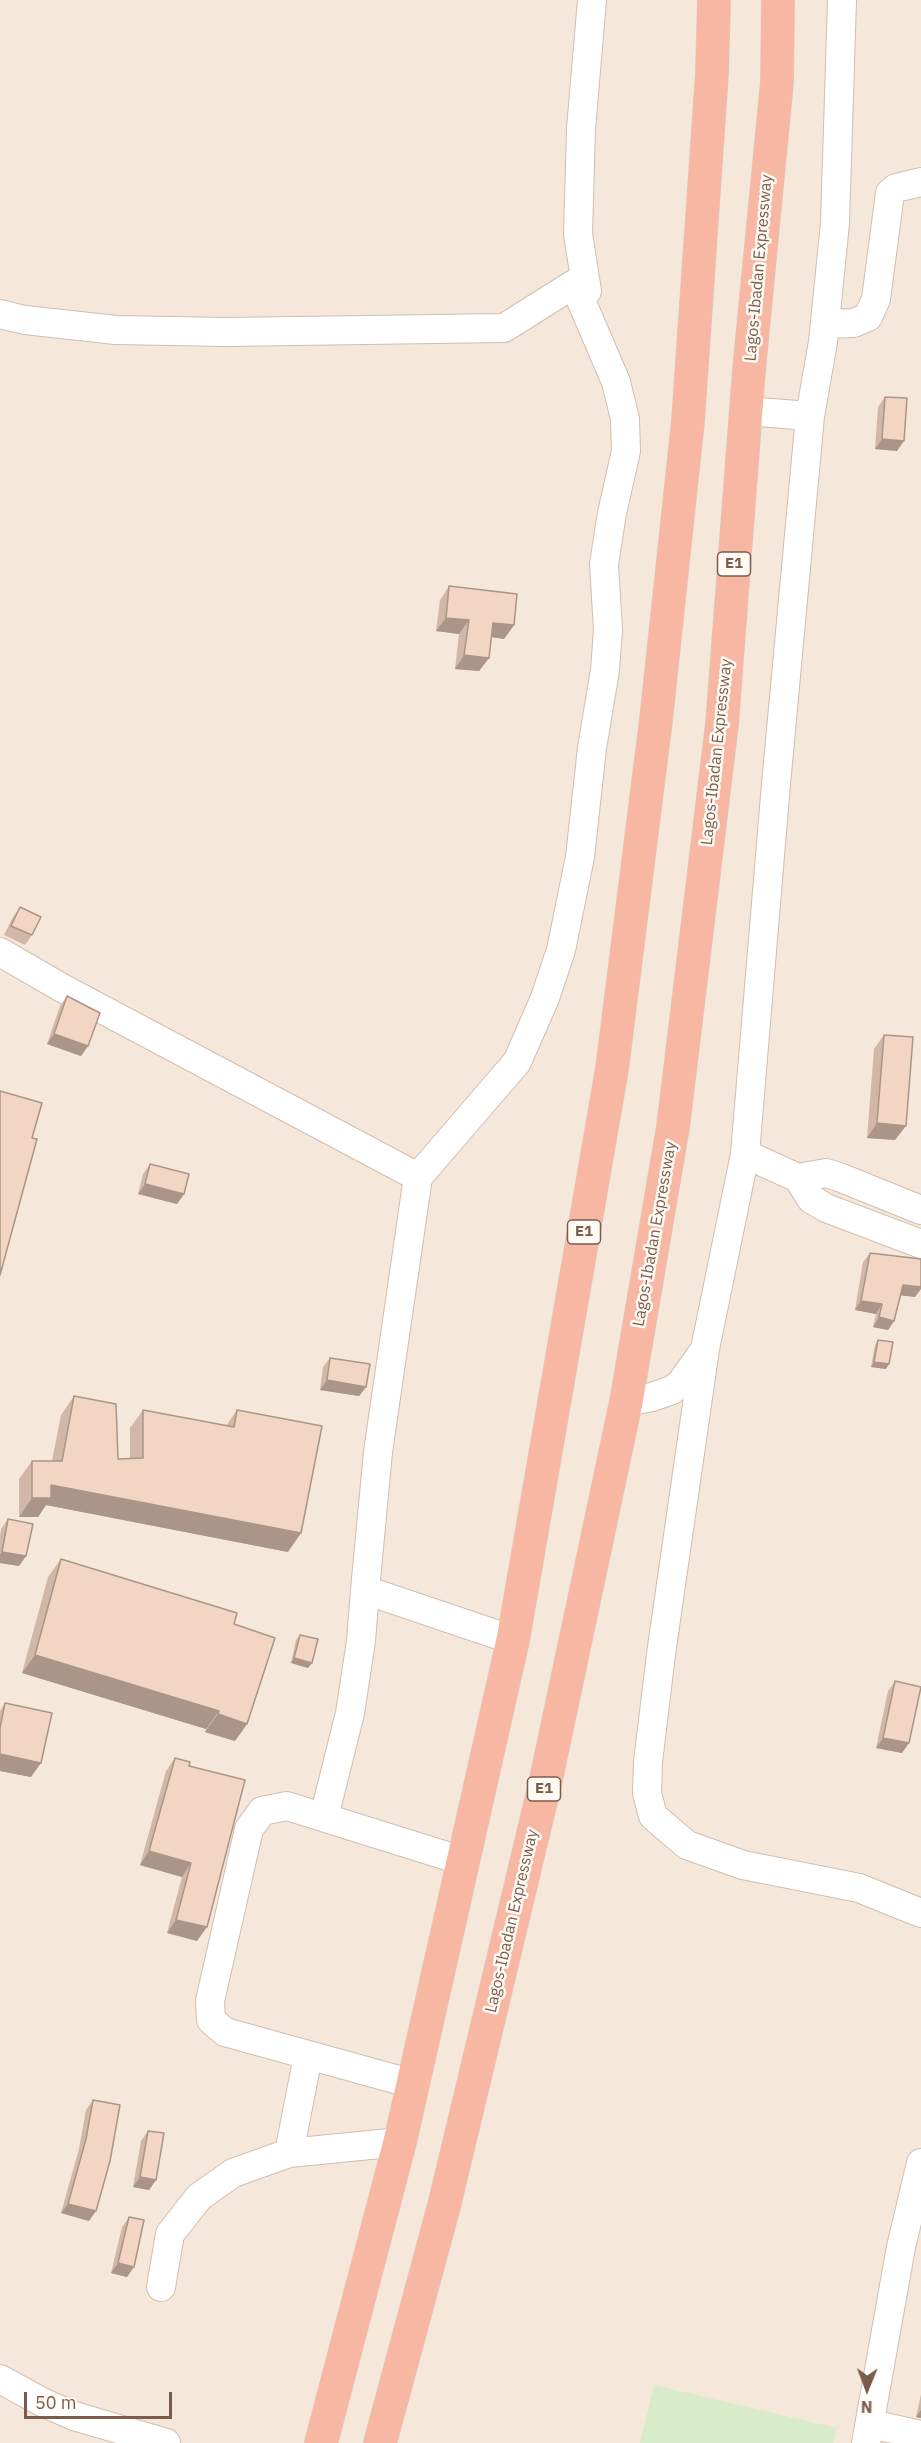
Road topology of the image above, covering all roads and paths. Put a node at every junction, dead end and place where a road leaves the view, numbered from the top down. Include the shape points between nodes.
1 (592, 0) edge
2 (714, 0) edge
3 (778, 0) edge
4 (842, 0) edge
5 (921, 182) edge
6 (574, 285) junction
7 (0, 314) edge
8 (825, 324) junction
9 (746, 411) junction
10 (810, 416) junction
11 (0, 952) edge
12 (745, 1154) junction
13 (418, 1176) junction
14 (798, 1178) junction
15 (921, 1210) edge
16 (921, 1244) edge
17 (705, 1349) junction
18 (626, 1402) junction
19 (365, 1590) junction
20 (513, 1640) junction
21 (324, 1817) junction
22 (463, 1861) junction
23 (921, 1913) edge
24 (308, 2056) junction
25 (413, 2084) junction
26 (400, 2142) junction
27 (289, 2153) junction
28 (921, 2163) edge
29 (161, 2287) dead end
30 (0, 2379) edge
31 (869, 2433) edge
32 (921, 2435) edge
33 (166, 2443) edge
34 (321, 2443) edge
35 (380, 2443) edge

1 - 6 street via 581,129 578,234 587,291
2 - 20 highway, E1 via 688,421 656,720 612,1069
3 - 9 highway, Lagos-Ibadan Expressway / E1 via 777,82
4 - 8 street via 835,223
5 - 8 street via 890,193 876,299 868,317 854,323
6 - 7 street via 504,328 116,330
6 - 13 street via 616,382 625,419 626,451 604,564 608,630 605,670 580,857 561,950 517,1062
8 - 10 street
9 - 10 street
9 - 18 highway, Lagos-Ibadan Expressway / E1 via 719,748 673,1126
10 - 12 street
11 - 13 street
12 - 14 street
12 - 17 street
13 - 19 street via 378,1452
14 - 15 street via 826,1173
14 - 16 street via 811,1198 826,1208
17 - 18 street via 672,1390
17 - 23 street via 649,1751 647,1793 653,1816 687,1845 698,1849 743,1864 859,1888
18 - 35 highway, Lagos-Ibadan Expressway / E1 via 545,1784 444,2206
19 - 20 street
19 - 21 street via 350,1713
20 - 22 highway, E1
21 - 22 street
21 - 24 street via 287,1806 262,1811 249,1828 210,2001 211,2020 225,2032
22 - 25 highway, E1
24 - 25 street
24 - 27 street
25 - 26 highway, E1
26 - 27 street
26 - 34 highway, E1
27 - 29 street via 233,2173 199,2197 170,2234
28 - 31 street via 901,2247
30 - 33 street via 74,2416
31 - 32 street

